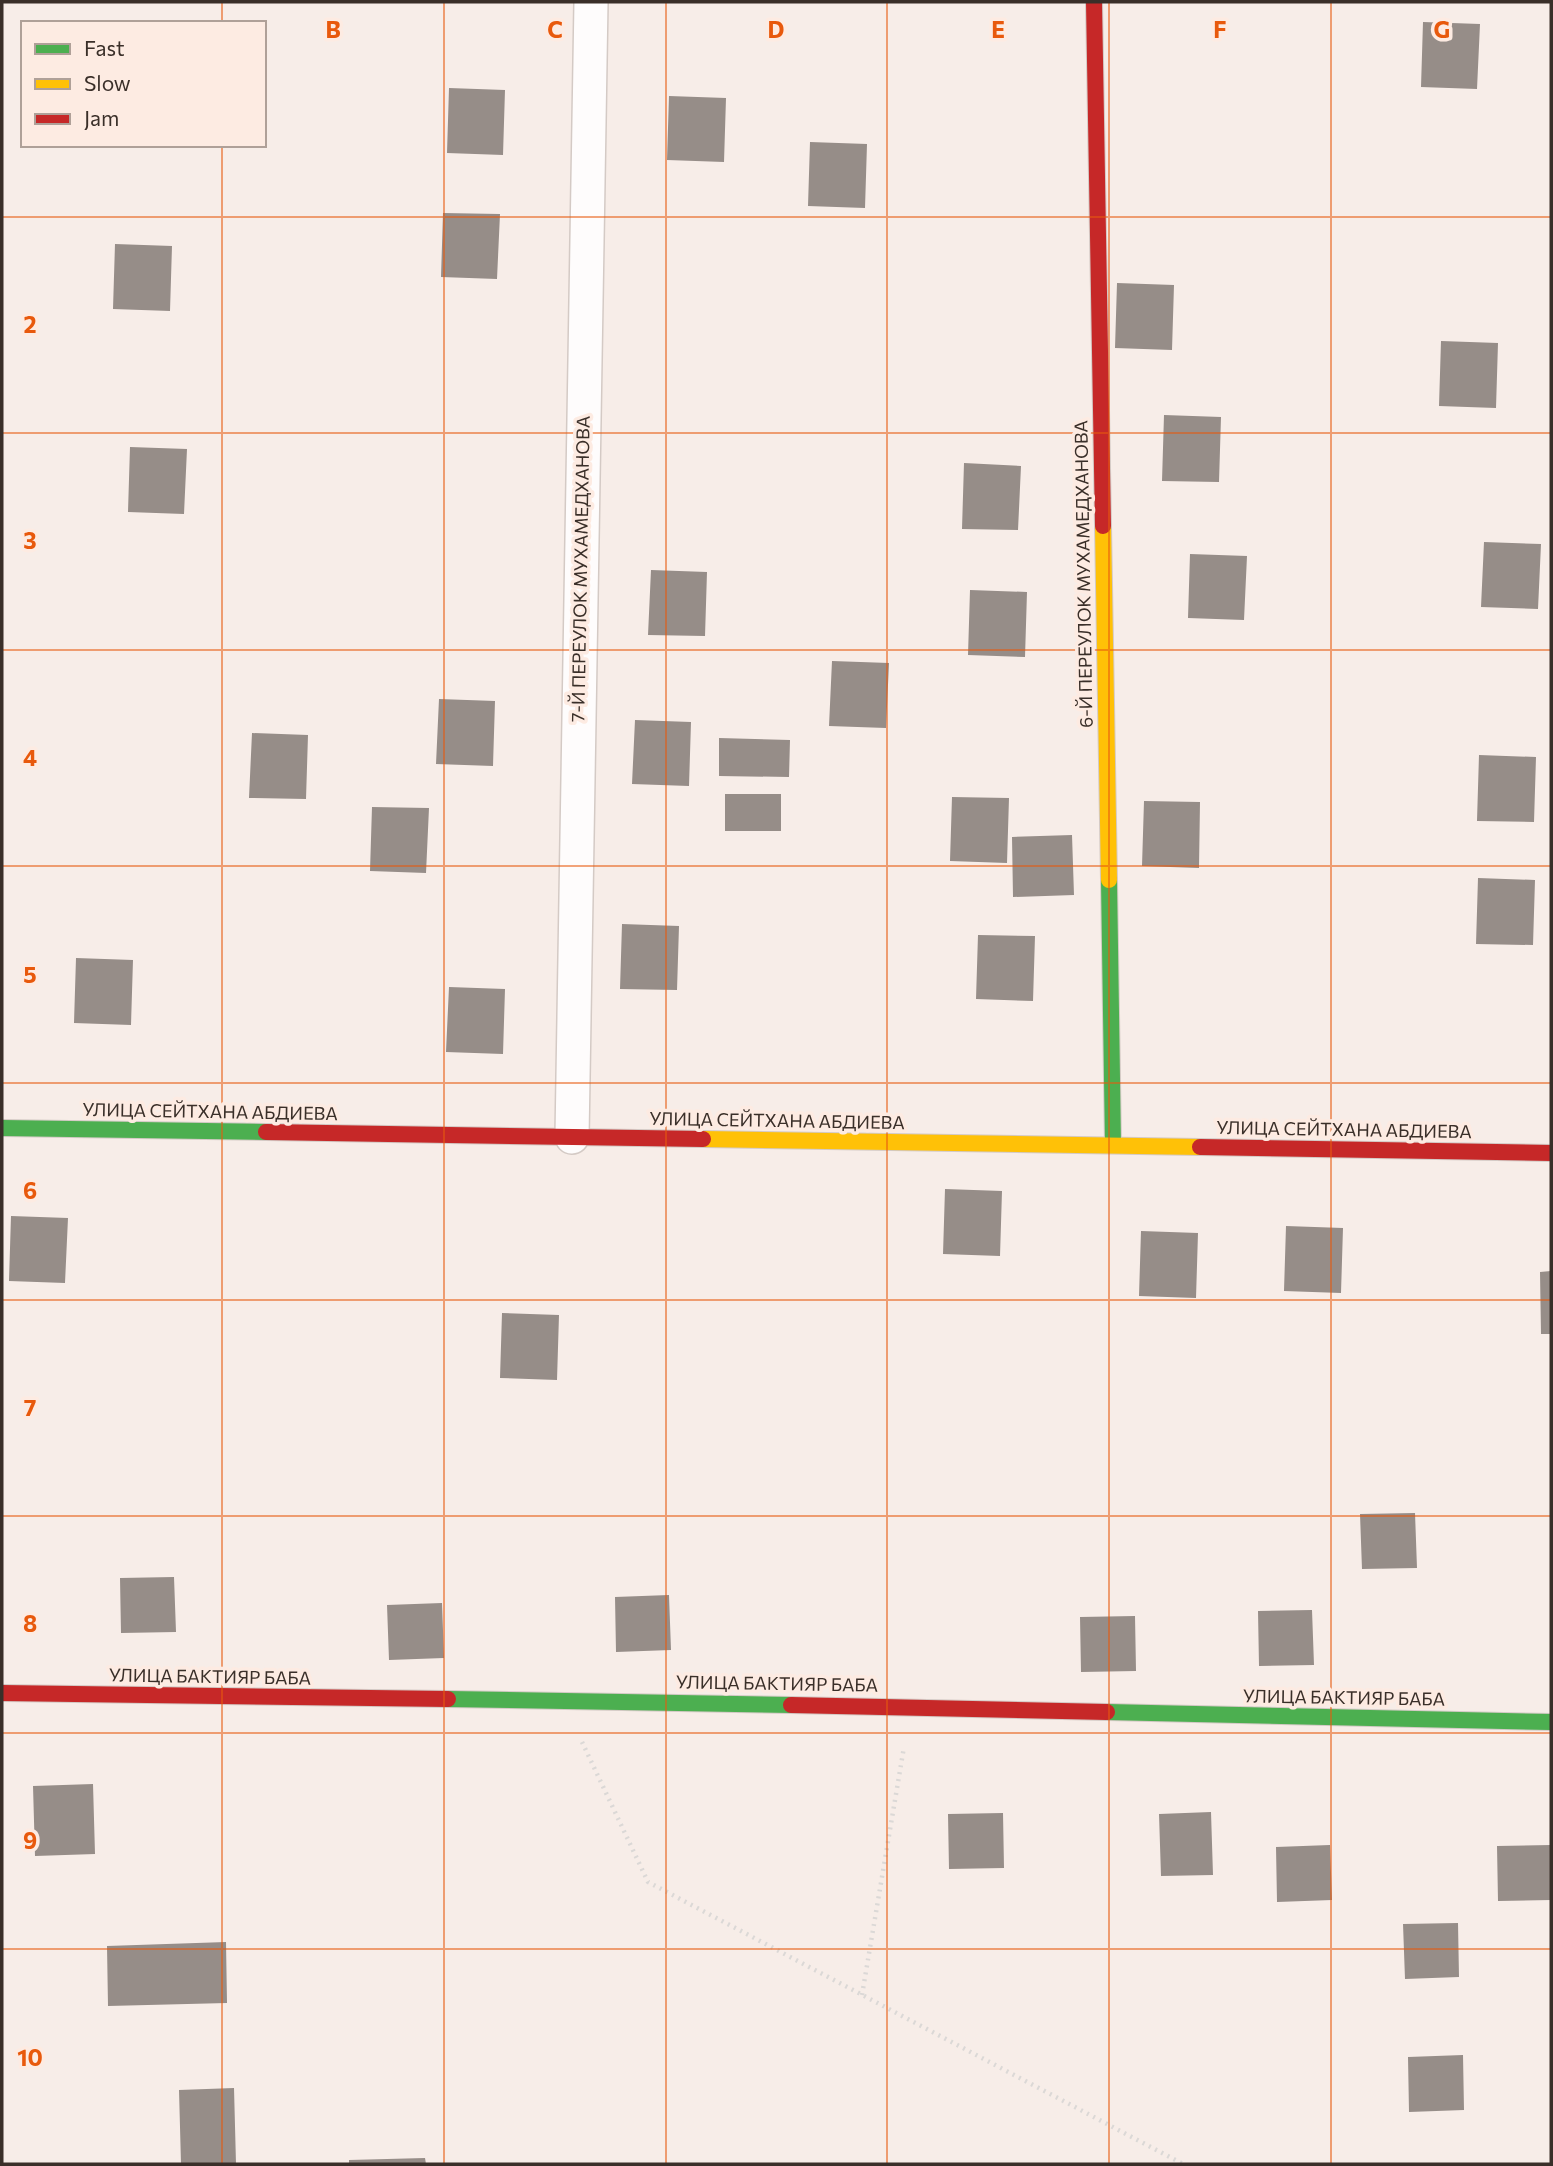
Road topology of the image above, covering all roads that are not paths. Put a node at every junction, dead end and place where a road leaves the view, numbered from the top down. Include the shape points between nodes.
1 (591, 2) edge
2 (1094, 2) edge
3 (2, 1128) edge
4 (572, 1137) junction
5 (1113, 1145) junction
6 (1551, 1153) edge
7 (2, 1693) edge
8 (1551, 1722) edge

1 - 4 street, 7-Й ПЕРЕУЛОК МУХАМЕДХАНОВА
2 - 5 street, 6-Й ПЕРЕУЛОК МУХАМЕДХАНОВА
3 - 4 street, УЛИЦА СЕЙТХАНА АБДИЕВА
4 - 5 street, УЛИЦА СЕЙТХАНА АБДИЕВА
5 - 6 street, УЛИЦА СЕЙТХАНА АБДИЕВА
7 - 8 street, УЛИЦА БАКТИЯР БАБА via 563,1699

